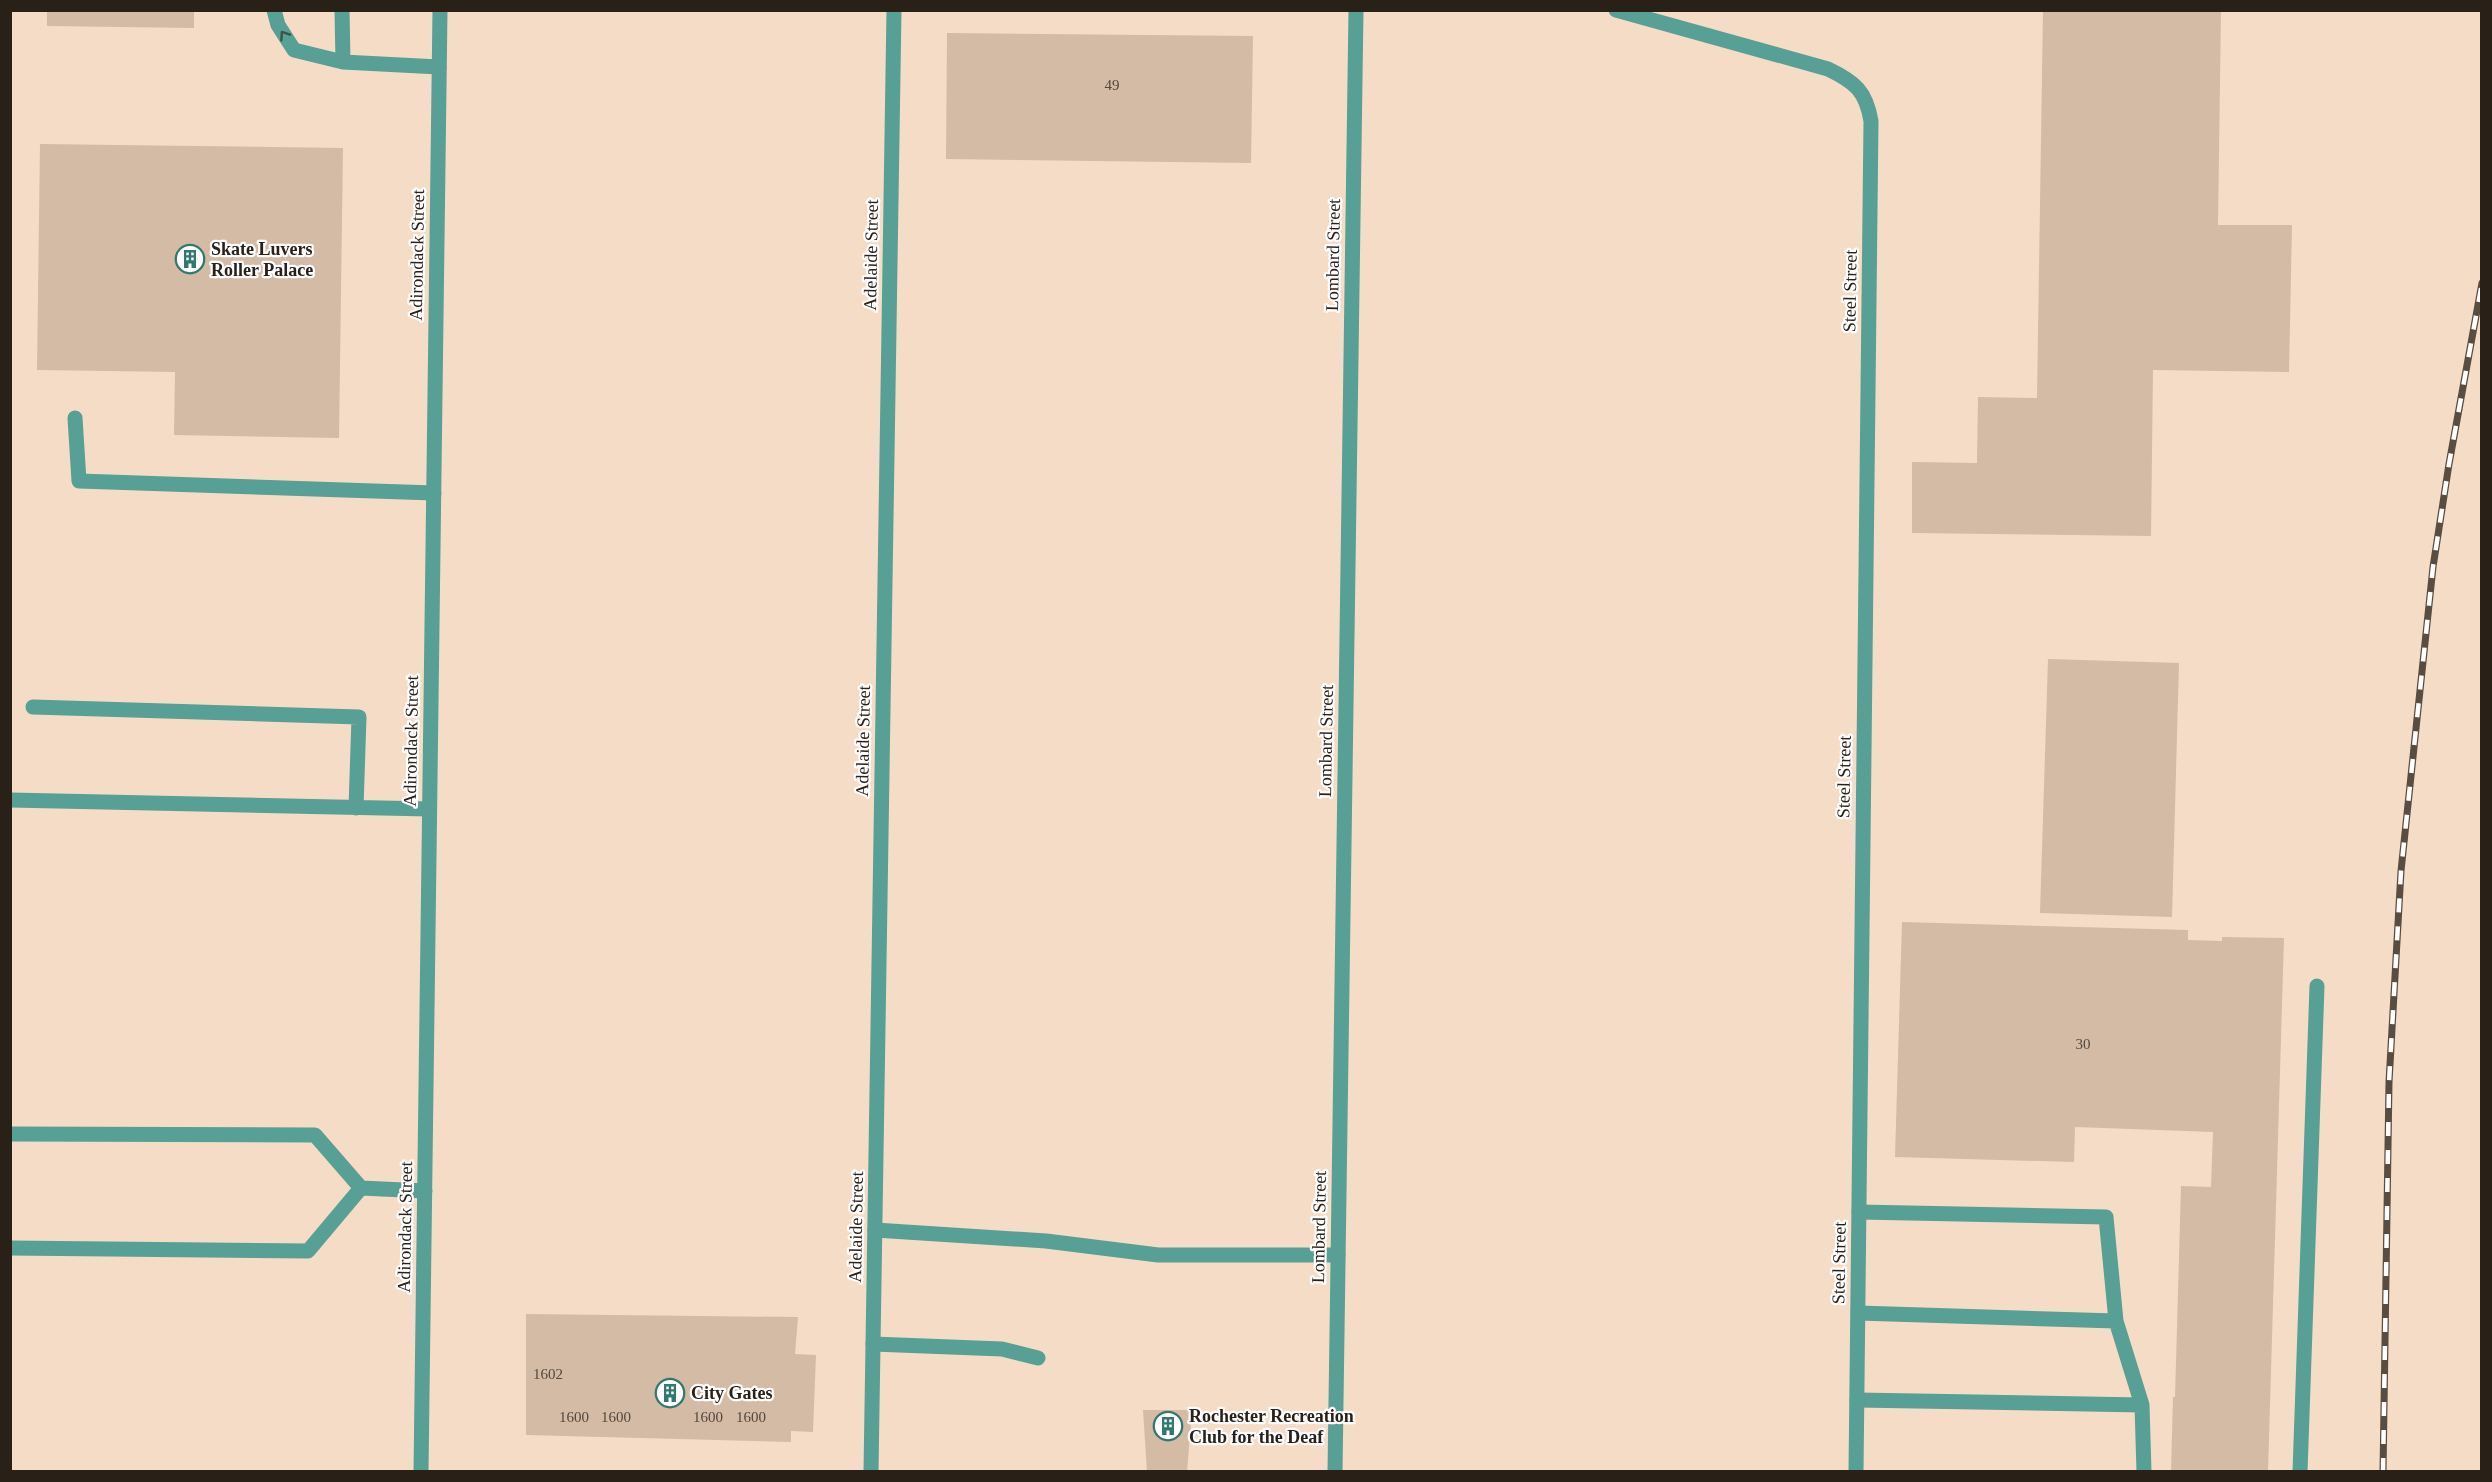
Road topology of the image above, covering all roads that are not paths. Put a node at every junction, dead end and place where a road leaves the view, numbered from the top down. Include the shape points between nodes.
1 (274, 10) edge
2 (342, 10) edge
3 (440, 10) edge
4 (894, 10) edge
5 (1356, 10) edge
6 (1616, 10) edge
7 (343, 62) junction
8 (439, 67) junction
9 (75, 418) dead end
10 (434, 493) junction
11 (33, 707) dead end
12 (10, 800) edge
13 (356, 808) junction
14 (429, 809) junction
15 (2317, 986) dead end
16 (10, 1134) edge
17 (361, 1188) junction
18 (425, 1191) junction
19 (1859, 1212) junction
20 (875, 1230) junction
21 (10, 1248) edge
22 (1338, 1255) junction
23 (1858, 1313) junction
24 (2116, 1321) junction
25 (873, 1344) junction
26 (1038, 1358) dead end
27 (1857, 1400) junction
28 (2142, 1405) junction
29 (421, 1472) edge
30 (871, 1472) edge
31 (1335, 1472) edge
32 (1856, 1472) edge
33 (2144, 1472) edge
34 (2300, 1472) edge

7 -> 1 street via 294,50 278,25
2 - 7 street
3 - 8 street, Adirondack Street
4 - 20 street, Adelaide Street
5 - 22 street, Lombard Street
6 - 19 street, Steel Street via 1828,69 1858,87 1868,104 1871,121
7 - 8 street
8 - 10 street, Adirondack Street
9 - 10 street via 79,481
10 - 14 street, Adirondack Street
11 - 13 street via 359,717
12 - 13 street
13 - 14 street
14 - 18 street, Adirondack Street
15 - 34 street
16 - 17 street via 315,1136
17 - 18 street
17 - 21 street via 308,1251
18 - 29 street, Adirondack Street
19 - 23 street, Steel Street
19 - 24 street via 2106,1217
20 - 22 street via 1046,1241 1158,1255
20 - 25 street, Adelaide Street
22 - 31 street, Lombard Street
23 - 24 street
23 - 27 street, Steel Street
24 - 28 street
25 - 26 street via 1002,1349
25 - 30 street, Adelaide Street
27 - 28 street
27 - 32 street, Steel Street
28 - 33 street

